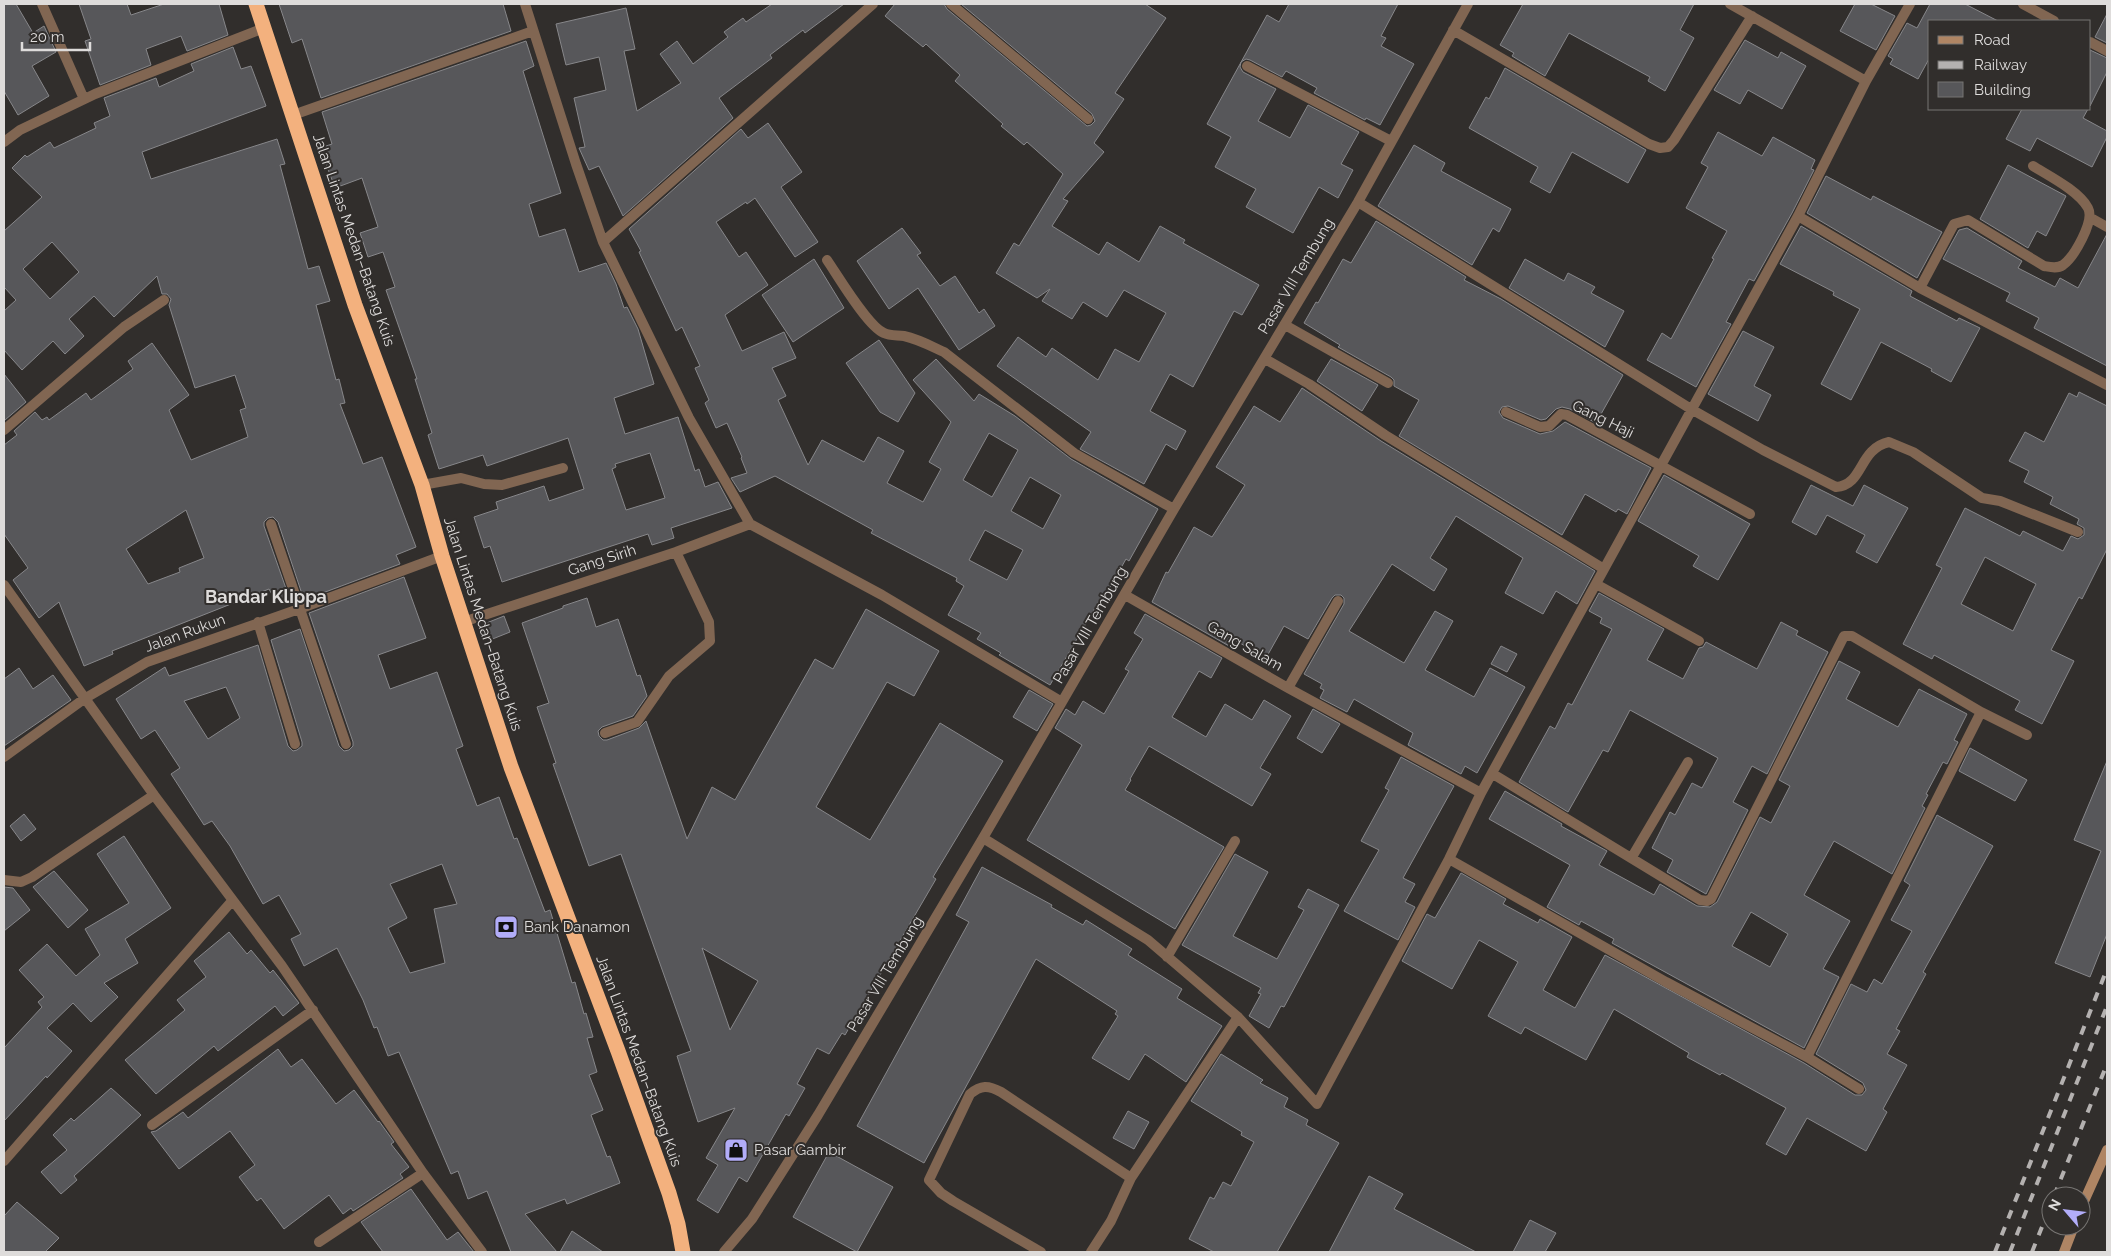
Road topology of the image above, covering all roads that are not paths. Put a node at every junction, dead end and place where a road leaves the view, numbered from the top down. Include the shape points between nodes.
1 (42, 4) edge
2 (256, 4) edge
3 (525, 4) edge
4 (873, 4) edge
5 (951, 4) edge
6 (1468, 4) edge
7 (1730, 4) edge
8 (1910, 4) edge
9 (2023, 4) edge
10 (1752, 16) junction
11 (2052, 20) edge
12 (264, 28) junction
13 (1453, 30) junction
14 (533, 31) junction
15 (2091, 43) edge
16 (2107, 52) edge
17 (1247, 66) dead end
18 (1866, 81) junction
19 (84, 99) junction
20 (293, 115) junction
21 (1088, 120) dead end
22 (1391, 141) junction
23 (4, 142) edge
24 (2033, 166) dead end
25 (1358, 202) junction
26 (1798, 216) junction
27 (2091, 218) junction
28 (2107, 227) edge
29 (603, 242) junction
30 (827, 260) dead end
31 (1920, 288) junction
32 (164, 300) dead end
33 (1285, 325) junction
34 (1265, 359) junction
35 (1388, 383) dead end
36 (2107, 385) edge
37 (1691, 409) junction
38 (1506, 412) dead end
39 (4, 430) edge
40 (1660, 465) junction
41 (563, 468) dead end
42 (422, 486) junction
43 (1174, 509) junction
44 (1750, 514) dead end
45 (271, 524) dead end
46 (750, 524) junction
47 (2078, 532) dead end
48 (676, 552) junction
49 (442, 556) junction
50 (1604, 569) junction
51 (1596, 584) junction
52 (4, 585) edge
53 (1125, 596) junction
54 (1338, 601) dead end
55 (299, 609) junction
56 (258, 622) junction
57 (463, 622) junction
58 (1699, 641) dead end
59 (1288, 688) junction
60 (84, 698) junction
61 (1062, 702) junction
62 (1981, 712) junction
63 (605, 733) dead end
64 (2027, 735) dead end
65 (295, 744) dead end
66 (346, 744) dead end
67 (4, 757) edge
68 (1688, 762) dead end
69 (1493, 774) junction
70 (1481, 793) junction
71 (154, 795) junction
72 (983, 838) junction
73 (1235, 841) dead end
74 (1632, 857) junction
75 (1448, 859) junction
76 (4, 880) edge
77 (232, 901) junction
78 (1167, 957) junction
79 (314, 1010) junction
80 (1238, 1017) junction
81 (1807, 1057) junction
82 (1859, 1089) dead end
83 (152, 1125) dead end
84 (2107, 1150) edge
85 (4, 1161) edge
86 (424, 1173) junction
87 (1131, 1178) junction
88 (2091, 1186) edge
89 (2071, 1236) edge
90 (319, 1242) dead end
91 (482, 1252) edge
92 (683, 1252) edge
93 (724, 1252) edge
94 (1041, 1252) edge
95 (1090, 1252) edge
96 (2065, 1252) edge

1 - 19 street
2 - 12 highway, Jalan Lintas Medan–Batang Kuis
3 - 14 street
4 - 29 street
5 - 21 street
6 - 13 street, Pasar VIII Tembung
7 - 10 street
8 - 18 street
9 - 11 street
10 - 13 street via 1674,140 1668,147 1660,148
10 - 18 street
12 - 19 street
12 - 20 highway, Jalan Lintas Medan–Batang Kuis
13 - 22 street, Pasar VIII Tembung
14 - 20 street
14 - 29 street
15 - 16 street
17 - 22 street
18 - 26 street
19 - 23 street via 20,130
20 - 42 highway, Jalan Lintas Medan–Batang Kuis via 355,305
22 - 25 street, Pasar VIII Tembung
24 - 27 street via 2078,195 2089,209
25 - 33 street, Pasar VIII Tembung
25 - 37 street
26 - 31 street
26 - 37 street
27 - 28 street
27 - 31 street via 2073,254 2062,266 2053,268 2044,266 1968,220 1960,221 1954,224
29 - 46 street via 689,418
30 - 43 street via 877,329 944,352 1074,453
31 - 36 street
32 - 39 street via 124,327
33 - 34 street, Pasar VIII Tembung
33 - 35 street
34 - 43 street, Pasar VIII Tembung
34 - 50 street
37 - 40 street
37 - 47 street via 1836,487 1845,486 1875,448 1889,442 1913,452 1982,498 2000,501
38 - 40 street, Gang Haji via 1540,427 1549,426 1560,414 1567,415
40 - 44 street
40 - 50 street
41 - 42 street via 502,485 461,478
42 - 49 highway, Jalan Lintas Medan–Batang Kuis
43 - 53 street, Pasar VIII Tembung
45 - 55 street
46 - 48 street, Gang Sirih
46 - 61 street via 882,595
48 - 57 street, Gang Sirih
48 - 63 street via 709,622 710,641 669,676 636,722
49 - 55 street, Jalan Rukun
49 - 57 highway, Jalan Lintas Medan–Batang Kuis
50 - 51 street
51 - 58 street
51 - 69 street
52 - 60 street
53 - 59 street, Gang Salam
53 - 61 street, Pasar VIII Tembung
54 - 59 street, Gang Salam
55 - 56 street, Jalan Rukun
55 - 66 street
56 - 60 street, Jalan Rukun via 146,662
56 - 65 street
57 - 92 highway, Jalan Lintas Medan–Batang Kuis via 511,767 668,1193
59 - 70 street
60 - 67 street, Jalan Rukun
60 - 71 street
61 - 72 street, Pasar VIII Tembung
62 - 64 street
62 - 74 street via 1846,635 1711,899 1700,900
62 - 81 street
68 - 74 street
69 - 70 street
69 - 74 street
70 - 75 street
71 - 76 street via 32,877 21,882
71 - 77 street
72 - 78 street via 1148,940
72 - 93 street, Pasar VIII Tembung via 818,1115 752,1218
73 - 78 street
75 - 80 street via 1317,1104
75 - 81 street
77 - 79 street
77 - 85 street
78 - 80 street
79 - 83 street
79 - 86 street
80 - 87 street
81 - 82 street
84 - 88 street
86 - 90 street
86 - 91 street
87 - 94 street via 1001,1092 989,1086 978,1087 970,1094 929,1180 953,1201
87 - 95 street via 1111,1221
89 - 96 street

